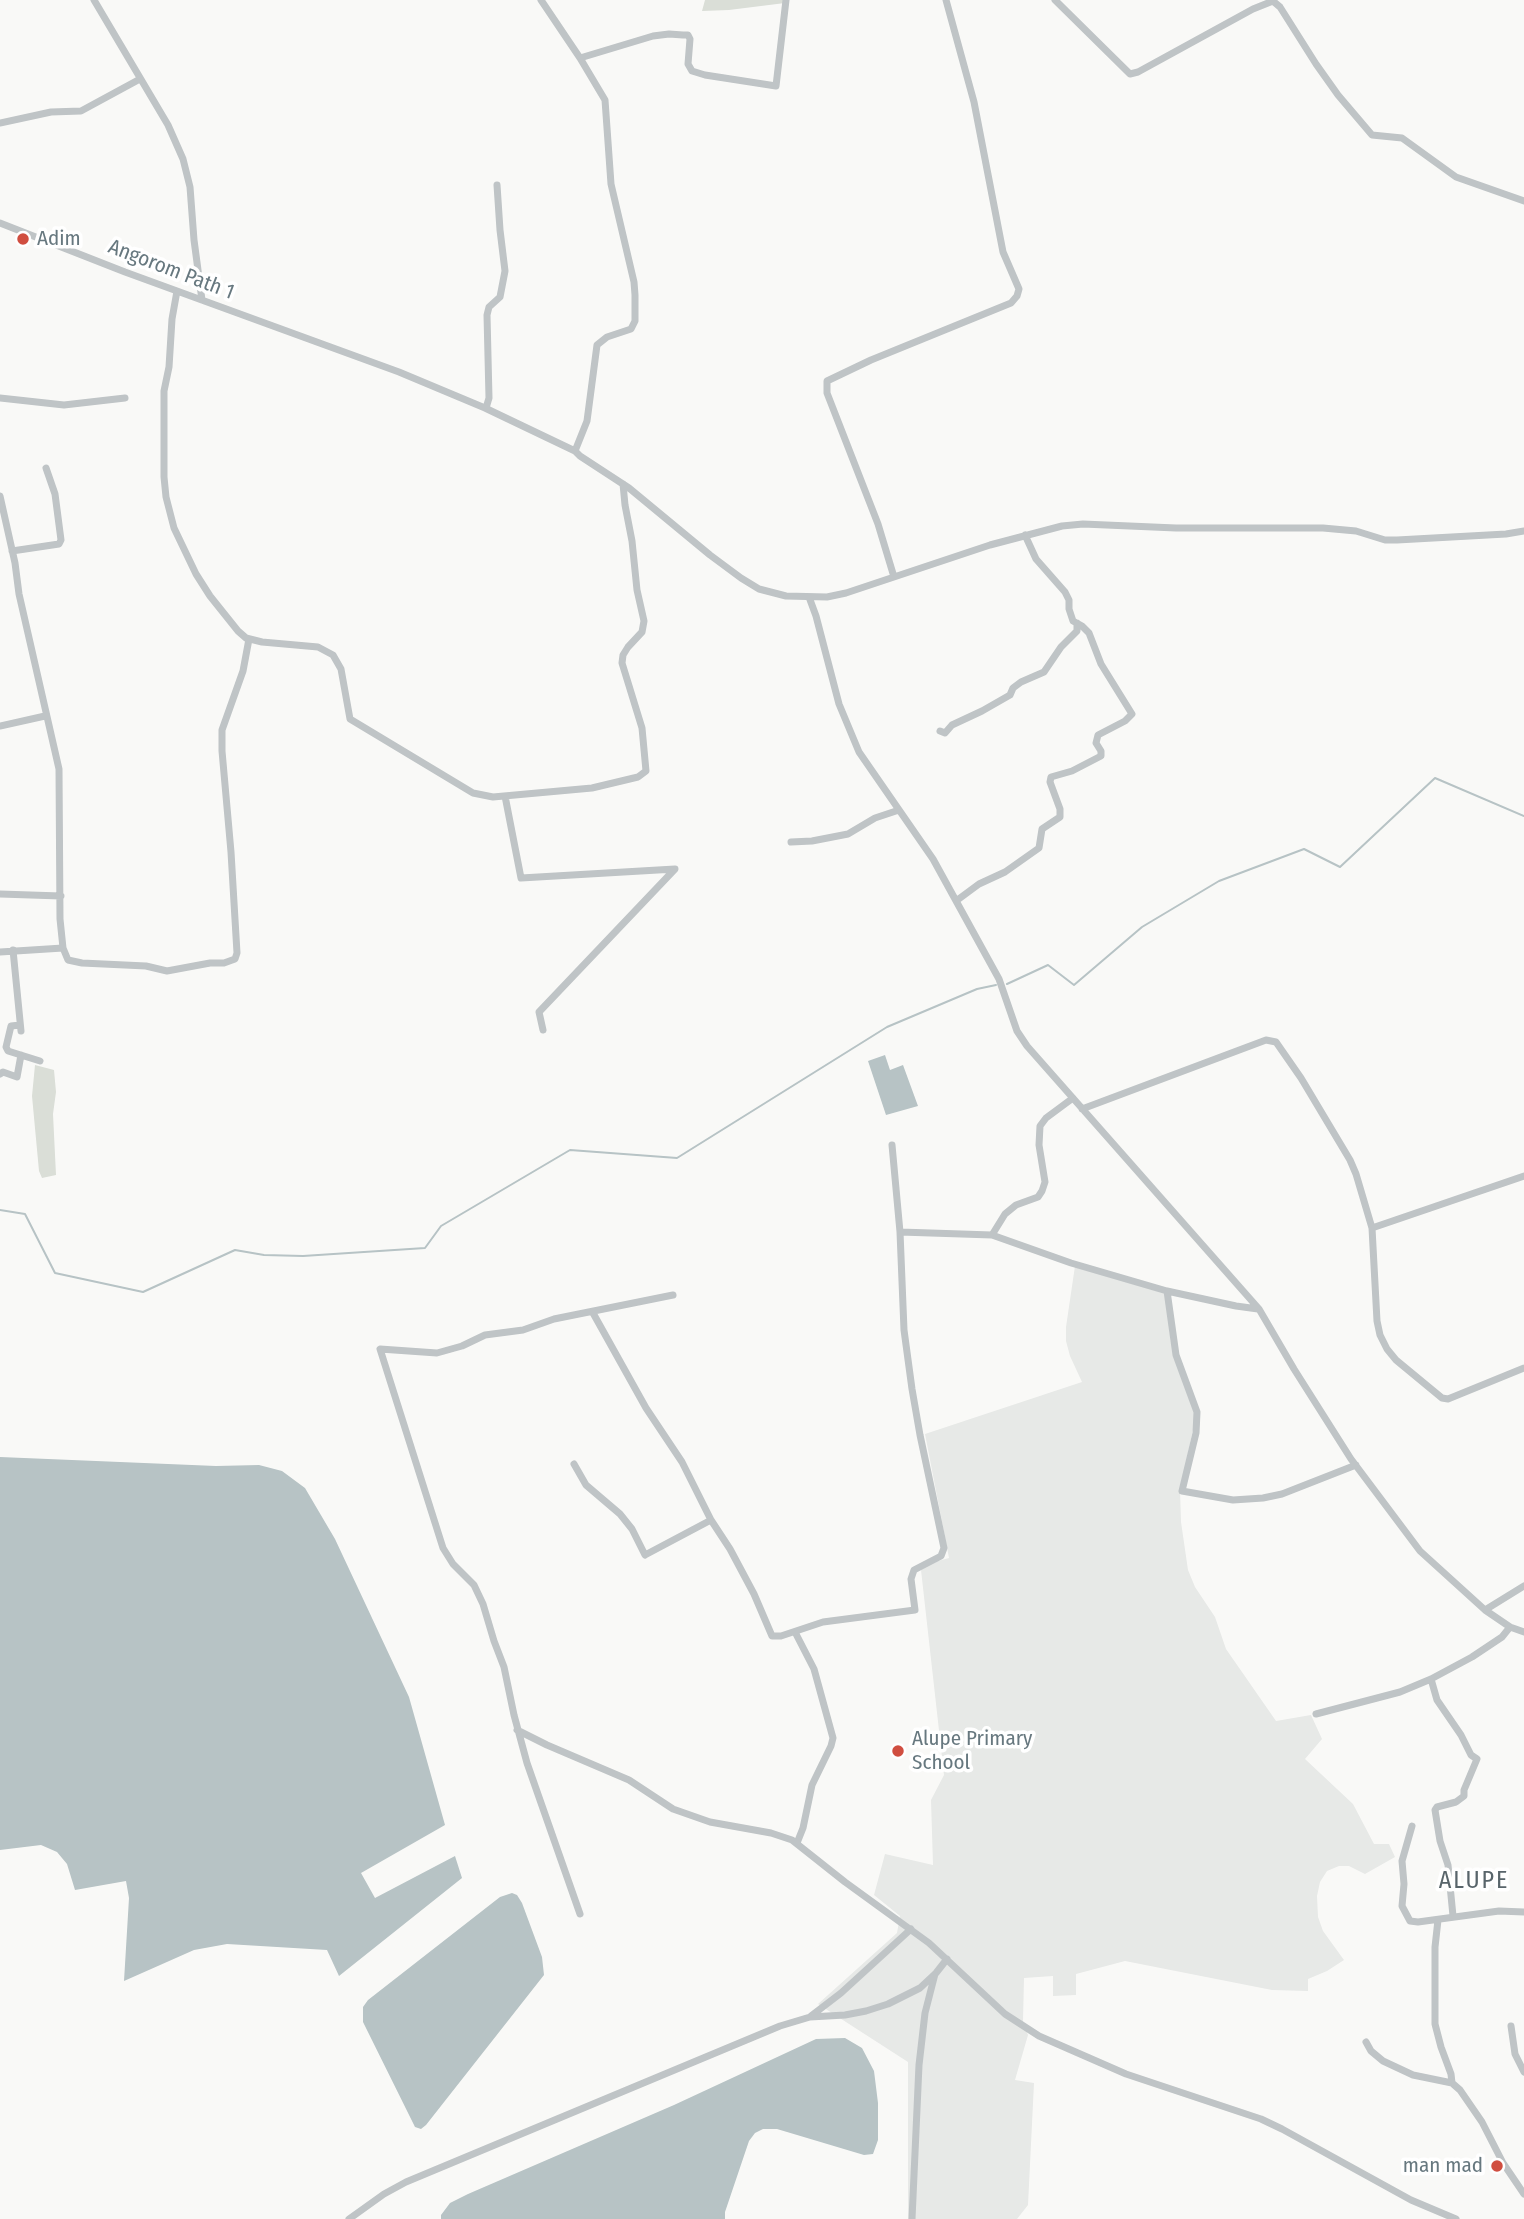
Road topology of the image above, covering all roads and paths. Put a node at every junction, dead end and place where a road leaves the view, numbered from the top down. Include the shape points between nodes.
1 (94, 0) edge
2 (541, 0) edge
3 (786, 0) edge
4 (946, 0) edge
5 (1055, 0) edge
6 (580, 58) junction
7 (140, 79) junction
8 (0, 123) edge
9 (497, 185) dead end
10 (1524, 201) edge
11 (0, 223) edge
12 (177, 290) junction
13 (202, 300) junction
14 (0, 398) edge
15 (125, 398) dead end
16 (486, 408) junction
17 (575, 451) junction
18 (46, 468) dead end
19 (623, 484) junction
20 (0, 496) edge
21 (1524, 531) edge
22 (1026, 535) junction
23 (12, 551) junction
24 (894, 577) junction
25 (809, 597) junction
26 (1077, 623) junction
27 (249, 639) junction
28 (45, 716) junction
29 (0, 726) edge
30 (940, 731) dead end
31 (505, 796) junction
32 (899, 810) junction
33 (790, 842) dead end
34 (0, 894) edge
35 (61, 896) junction
36 (956, 901) junction
37 (63, 948) junction
38 (13, 950) junction
39 (0, 951) edge
40 (542, 1030) dead end
41 (21, 1055) junction
42 (40, 1061) dead end
43 (0, 1074) edge
44 (1073, 1098) junction
45 (1082, 1109) junction
46 (892, 1145) dead end
47 (1524, 1176) edge
48 (1372, 1228) junction
49 (900, 1232) junction
50 (992, 1235) junction
51 (1167, 1291) junction
52 (673, 1295) dead end
53 (1259, 1309) junction
54 (593, 1313) junction
55 (1524, 1368) edge
56 (574, 1464) dead end
57 (1356, 1465) junction
58 (711, 1520) junction
59 (1524, 1586) edge
60 (1485, 1610) junction
61 (1510, 1627) junction
62 (795, 1632) junction
63 (1524, 1632) edge
64 (1431, 1679) junction
65 (1316, 1714) dead end
66 (517, 1730) junction
67 (1412, 1826) dead end
68 (797, 1843) junction
69 (1524, 1912) edge
70 (580, 1914) dead end
71 (1452, 1916) junction
72 (1438, 1920) junction
73 (911, 1929) junction
74 (947, 1959) junction
75 (936, 1973) junction
76 (810, 2017) junction
77 (1511, 2026) dead end
78 (1366, 2042) dead end
79 (1524, 2072) edge
80 (1452, 2083) junction
81 (1524, 2194) edge
82 (349, 2219) edge
83 (912, 2219) edge
84 (1456, 2219) edge

1 - 7 street
2 - 6 street
3 - 6 street via 776,86 692,71 688,35 653,36
4 - 24 street via 974,102 1003,252 1019,289 1011,303 827,381 827,393
5 - 10 street via 1130,74 1273,1 1338,95 1372,135 1402,138 1456,177
6 - 17 street via 607,107 611,184 634,282 635,321 631,329 597,345 587,421
7 - 8 street via 81,111
7 - 13 street via 168,125 187,171
9 - 16 street via 505,271 499,300 487,315
11 - 12 street, Angorom Path 1
12 - 13 street, Angorom Path 1
12 - 27 street via 164,391 166,497 174,528 196,574
13 - 16 street, Angorom Path 1
14 - 15 street via 64,405
16 - 17 street, Angorom Path 1
17 - 19 street, Angorom Path 1
18 - 23 street via 55,494 61,540
19 - 25 street, Angorom Path 1 via 751,584 768,592
19 - 31 street via 644,621 622,663 642,729 646,771 600,787
20 - 23 street
21 - 22 street, Angorom Path 1 via 1385,540 1323,528 1083,524
22 - 24 street, Angorom Path 1
22 - 26 street via 1036,559 1065,592
23 - 28 street
24 - 25 street, Angorom Path 1 via 846,593
25 - 32 street via 839,704 859,752
26 - 30 street via 1077,631 1044,672 944,733
26 - 36 street via 1089,633 1101,664 1132,714 1098,736 1101,756 1051,778 1060,817 1042,829 1039,848
27 - 31 street via 329,652 341,669 350,719 473,793
27 - 37 street via 222,730 235,959 167,971 74,962
28 - 29 street
28 - 35 street via 60,779
31 - 40 street via 521,878 675,869 539,1012
32 - 33 street via 849,834
32 - 36 street
34 - 35 street
35 - 37 street
36 - 44 street via 999,979 1017,1031
37 - 38 street
38 - 39 street
38 - 41 street via 21,1028 11,1026 6,1047
41 - 42 street
41 - 43 street via 17,1077
44 - 45 street
44 - 50 street via 1040,1126 1042,1191 1005,1214
45 - 48 street via 1266,1040 1276,1042 1350,1160
45 - 53 street
46 - 49 street
47 - 48 street
48 - 55 street via 1377,1321 1396,1360 1448,1399
49 - 50 street
49 - 62 street via 904,1330 943,1553 914,1570 915,1610 823,1622
50 - 51 street
51 - 53 street
51 - 57 street via 1176,1355 1198,1412 1182,1491 1233,1500 1263,1498
52 - 54 street
53 - 57 street
54 - 58 street via 682,1462
54 - 66 street via 485,1335 437,1353 380,1349 443,1548 474,1585 483,1604 504,1667
56 - 58 street via 586,1485 632,1529 645,1555
57 - 60 street via 1420,1551
58 - 62 street via 743,1572 769,1632 776,1637
59 - 60 street
60 - 61 street
61 - 63 street
61 - 64 street via 1492,1644
62 - 68 street via 814,1670 833,1738 812,1785
64 - 65 street
64 - 71 street via 1437,1700 1477,1759 1464,1796 1435,1811 1448,1865
66 - 68 street via 629,1780 673,1809
66 - 70 street
67 - 72 street via 1402,1861 1402,1906 1410,1921
68 - 73 street
69 - 71 street
71 - 72 street
72 - 80 street via 1435,2024
73 - 74 street
73 - 76 street
74 - 75 street
74 - 84 street via 1005,2014 1038,2036 1126,2074 1261,2119 1411,2200
75 - 76 street via 888,2004 845,2015
75 - 83 street via 925,2013 919,2065
76 - 82 street via 406,2182
77 - 79 street via 1513,2048
78 - 80 street via 1383,2062
80 - 81 street via 1470,2102

